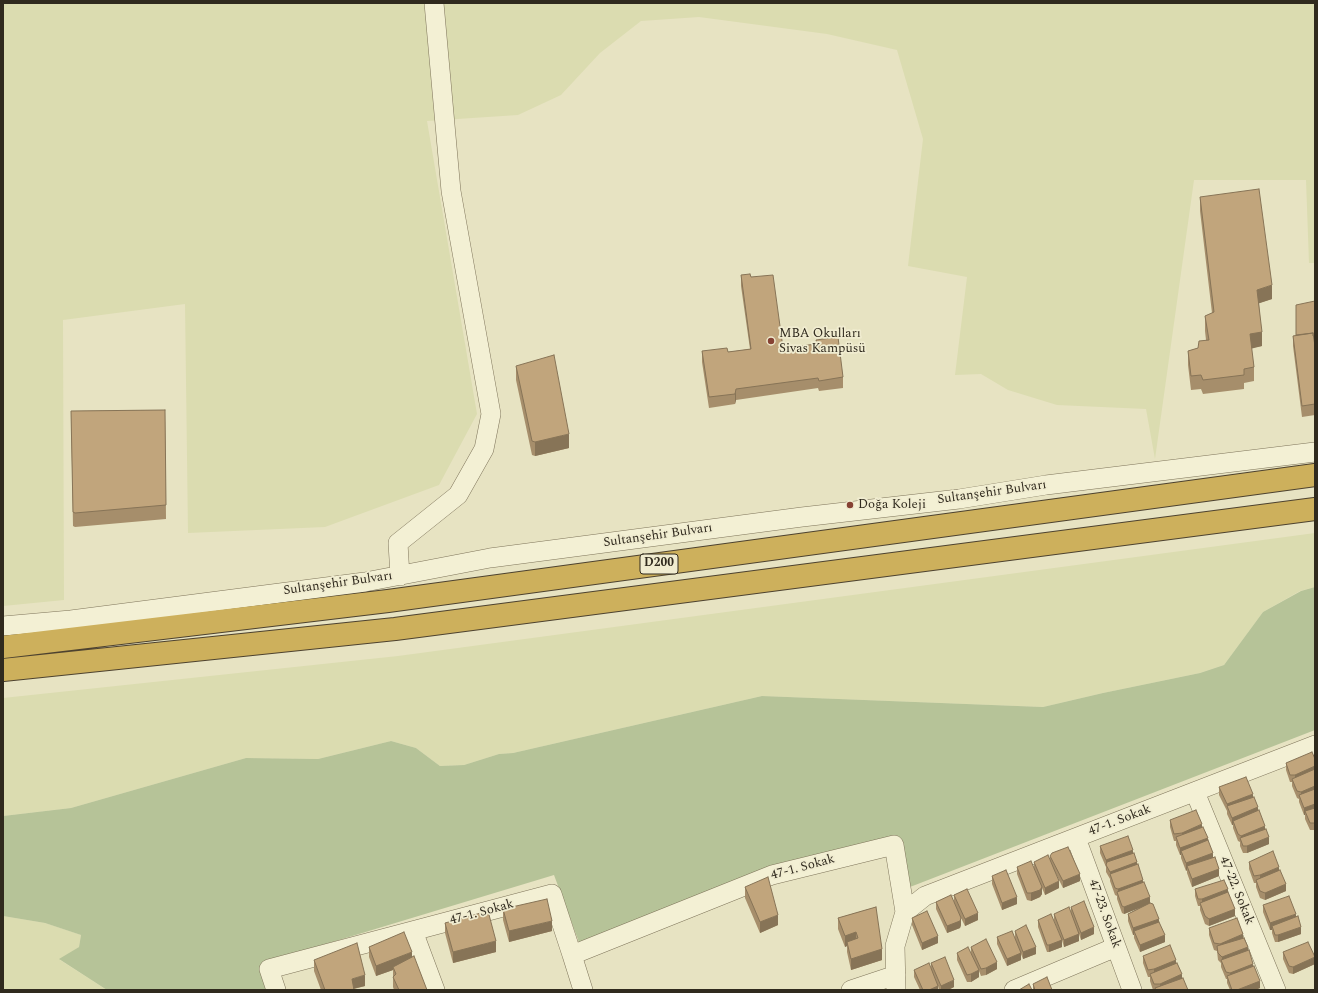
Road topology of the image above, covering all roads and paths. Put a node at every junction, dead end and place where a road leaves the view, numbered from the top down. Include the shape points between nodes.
1 (434, 3) edge
2 (1315, 452) edge
3 (1315, 475) edge
4 (1315, 509) edge
5 (400, 576) junction
6 (3, 626) edge
7 (3, 647) edge
8 (3, 670) edge
9 (1315, 745) edge
10 (1195, 792) junction
11 (1076, 838) junction
12 (905, 912) junction
13 (413, 931) junction
14 (1116, 947) junction
15 (572, 955) junction
16 (896, 982) edge
17 (276, 990) edge
18 (435, 990) edge
19 (583, 990) edge
20 (851, 990) edge
21 (1014, 990) edge
22 (1132, 990) edge
23 (1276, 990) edge

1 - 5 street via 451,191 491,414 484,449 458,495 398,543
2 - 5 street, Sultanşehir Bulvarı via 512,555
3 - 7 highway, Sultanşehir Bulvarı / D200 via 388,601
4 - 8 highway, D200 via 395,629
5 - 6 street, Sultanşehir Bulvarı via 71,620
9 - 10 street, 47-1. Sokak
10 - 11 street, 47-1. Sokak
10 - 23 street, 47-22. Sokak
11 - 12 street, 47-1. Sokak via 925,896
11 - 14 street, 47-23. Sokak
12 - 15 street, 47-1. Sokak via 894,844 772,875
12 - 16 street via 895,946
13 - 15 street, 47-1. Sokak via 552,894
13 - 17 street, 47-1. Sokak via 269,969
13 - 18 street
14 - 21 street
14 - 22 street, 47-23. Sokak
15 - 19 street
16 - 20 street

